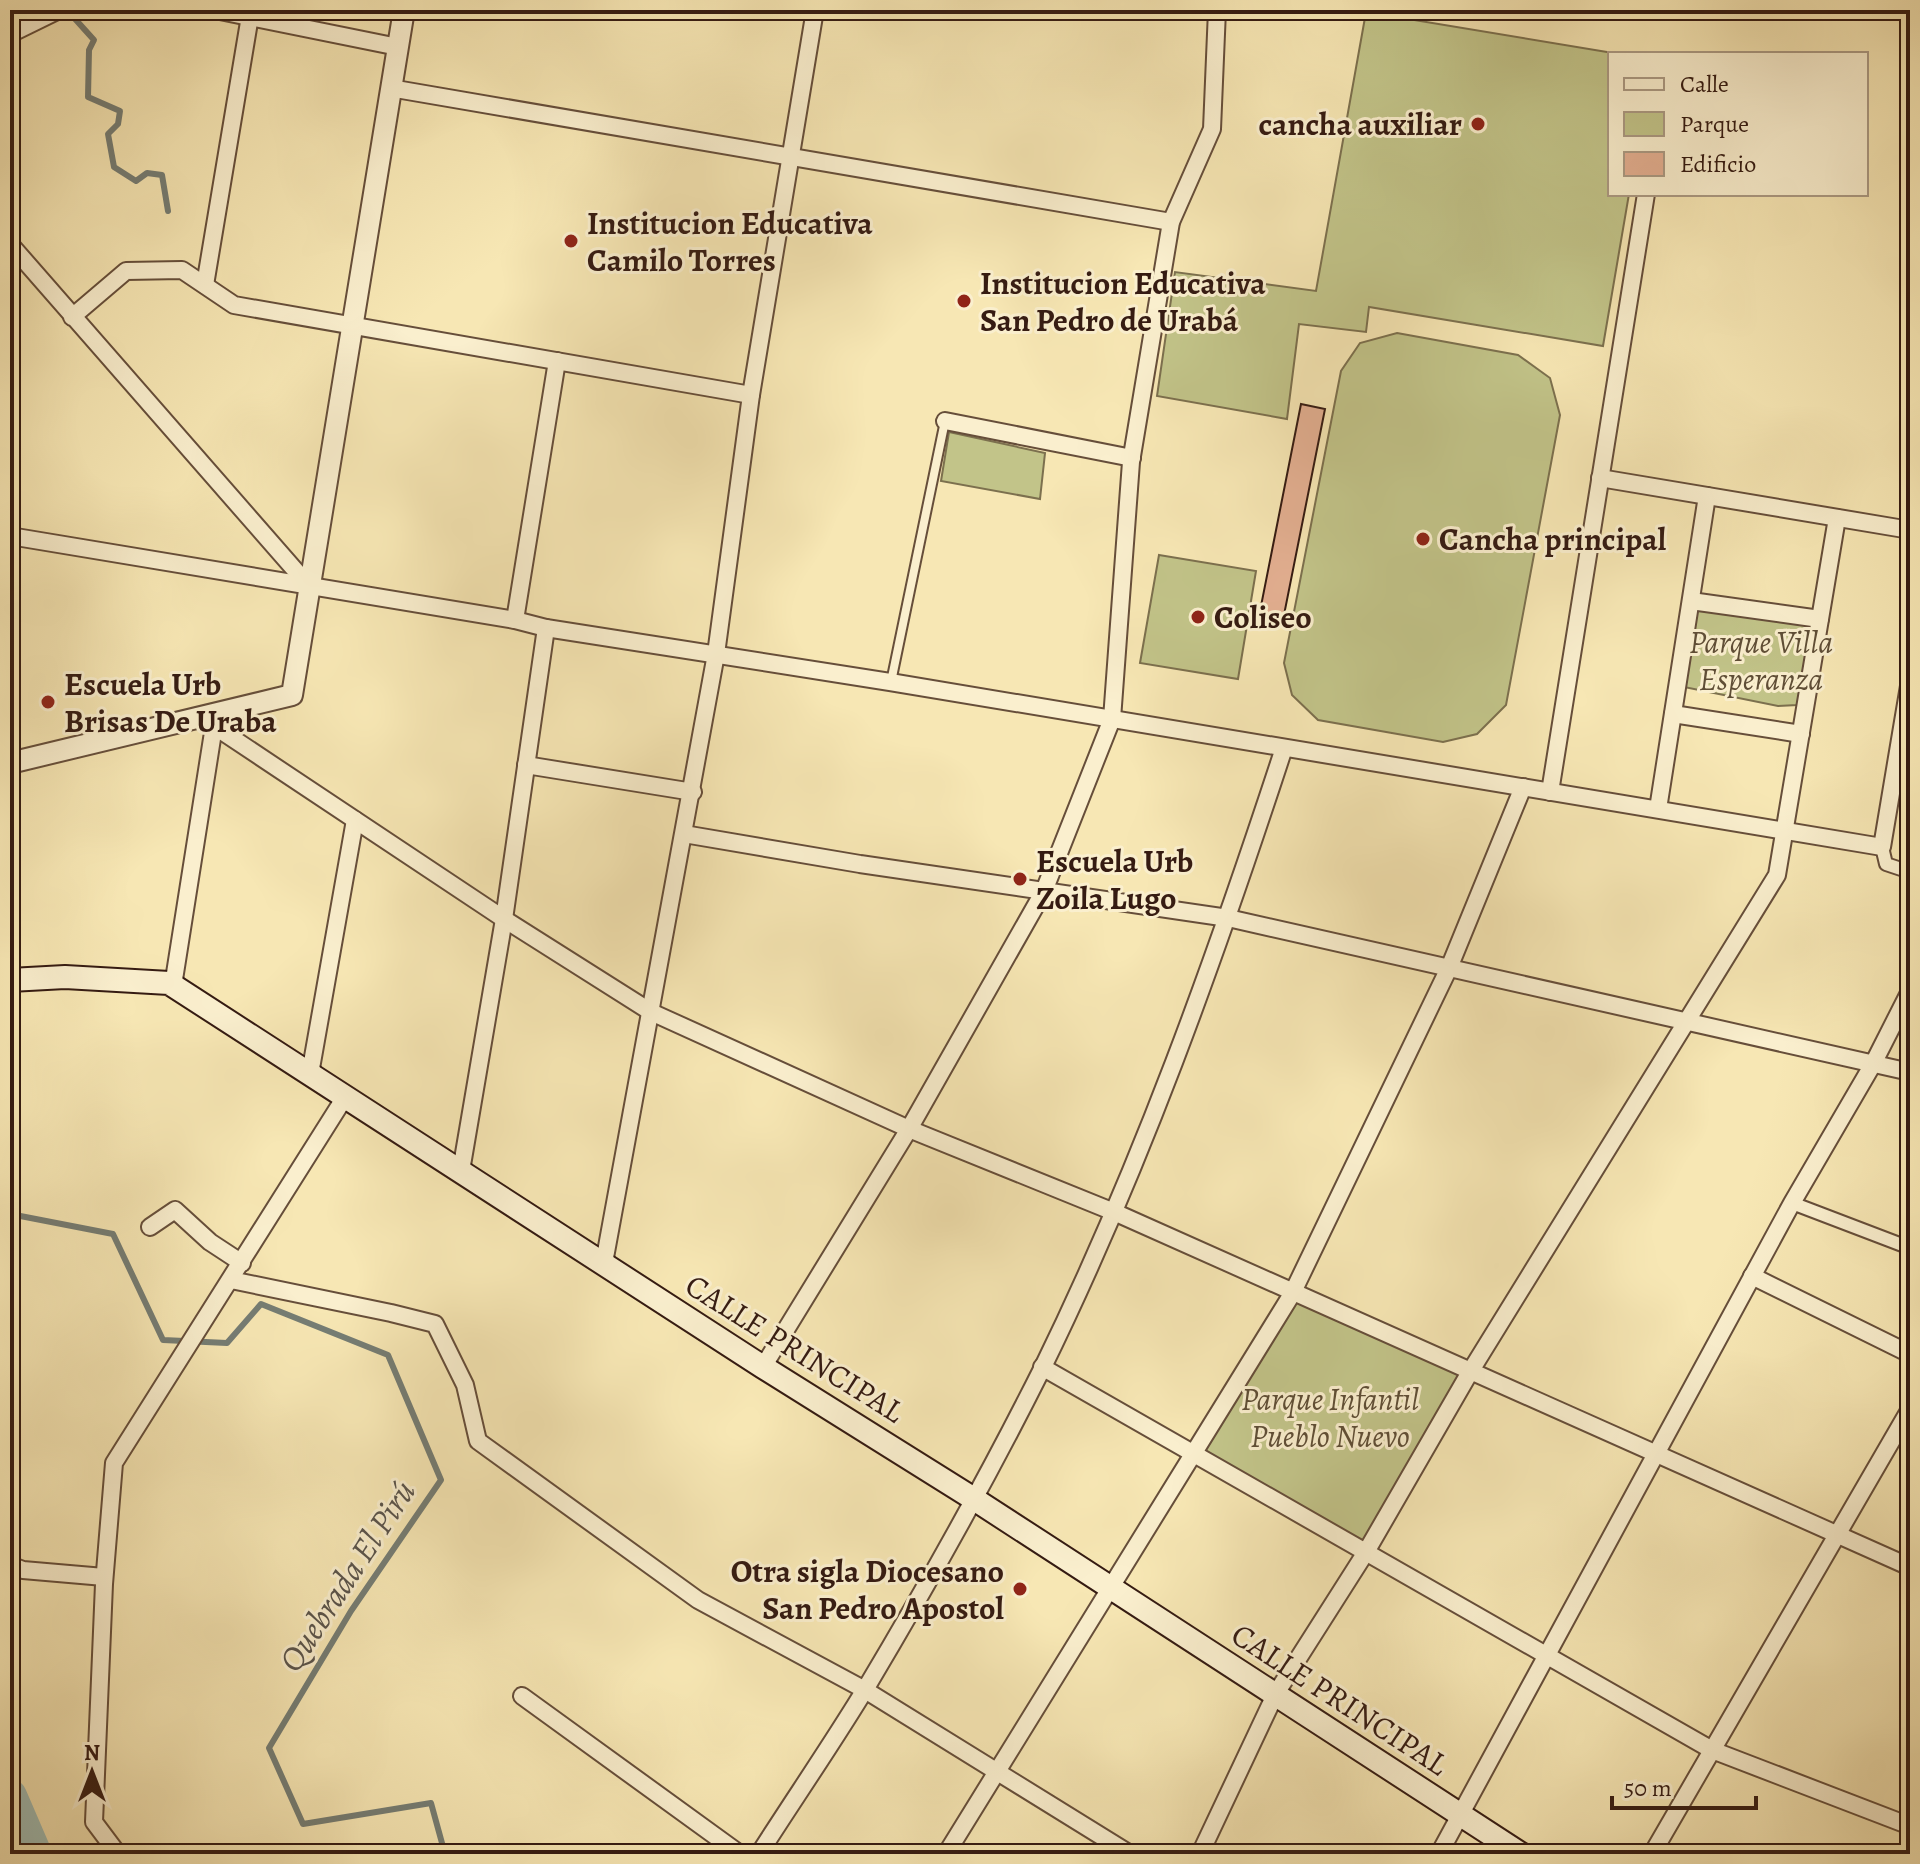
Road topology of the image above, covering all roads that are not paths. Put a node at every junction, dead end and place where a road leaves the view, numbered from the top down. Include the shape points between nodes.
1 (59, 10) edge
2 (215, 10) edge
3 (404, 10) edge
4 (815, 10) edge
5 (1217, 10) edge
6 (250, 13) edge
7 (10, 34) edge
8 (398, 47) junction
9 (390, 88) junction
10 (792, 156) junction
11 (1646, 196) edge
12 (1171, 222) junction
13 (10, 244) edge
14 (205, 285) junction
15 (72, 317) junction
16 (351, 325) junction
17 (557, 361) junction
18 (751, 395) junction
19 (945, 421) joint
20 (1132, 458) junction
21 (1600, 478) junction
22 (1707, 496) junction
23 (1837, 518) junction
24 (1910, 530) edge
25 (10, 536) edge
26 (309, 586) junction
27 (1691, 601) junction
28 (1820, 619) junction
29 (515, 620) junction
30 (546, 628) junction
31 (716, 654) junction
32 (1910, 680) edge
33 (890, 682) junction
34 (1673, 714) junction
35 (1112, 719) junction
36 (212, 721) junction
37 (1801, 734) junction
38 (1284, 748) junction
39 (10, 763) edge
40 (526, 765) junction
41 (1523, 787) junction
42 (693, 792) junction
43 (1550, 792) junction
44 (1658, 809) junction
45 (355, 820) junction
46 (1785, 831) junction
47 (684, 834) junction
48 (1882, 847) junction
49 (1910, 872) edge
50 (1044, 891) junction
51 (1228, 918) junction
52 (504, 919) junction
53 (1449, 968) junction
54 (10, 980) edge
55 (173, 986) junction
56 (1910, 991) edge
57 (651, 1012) junction
58 (1685, 1021) junction
59 (1873, 1064) junction
60 (1910, 1072) edge
61 (310, 1074) junction
62 (345, 1097) junction
63 (909, 1129) junction
64 (461, 1171) junction
65 (1792, 1203) junction
66 (1114, 1212) junction
67 (150, 1227) dead end
68 (1910, 1248) edge
69 (242, 1263) junction
70 (604, 1263) junction
71 (1752, 1276) junction
72 (231, 1280) junction
73 (1292, 1294) junction
74 (1910, 1354) edge
75 (763, 1367) junction
76 (1042, 1367) junction
77 (1470, 1372) junction
78 (1910, 1409) edge
79 (1193, 1454) junction
80 (1656, 1454) junction
81 (974, 1499) junction
82 (1837, 1535) junction
83 (1366, 1552) junction
84 (10, 1565) edge
85 (1910, 1567) edge
86 (104, 1577) junction
87 (1110, 1588) junction
88 (1547, 1655) junction
89 (865, 1690) junction
90 (1275, 1695) junction
91 (522, 1696) dead end
92 (1712, 1750) junction
93 (997, 1771) junction
94 (1460, 1815) junction
95 (1910, 1826) edge
96 (118, 1854) edge
97 (740, 1854) edge
98 (759, 1854) edge
99 (946, 1854) edge
100 (1130, 1854) edge
101 (1200, 1854) edge
102 (1439, 1854) edge
103 (1521, 1854) edge
104 (1652, 1854) edge

1 - 7 street
2 - 6 street
3 - 8 street
4 - 10 street
5 - 12 street via 1212,129
6 - 8 street
6 - 14 street
8 - 9 street
9 - 10 street
9 - 16 street
10 - 12 street
10 - 18 street
11 - 21 street
12 - 20 street
13 - 15 street
14 - 15 street via 182,270 126,271
14 - 16 street via 234,305
15 - 26 street
16 - 17 street
16 - 26 street
17 - 18 street
17 - 29 street
18 - 31 street
19 - 20 street
19 - 33 lane
20 - 35 street
21 - 22 street
21 - 43 street
22 - 23 street
22 - 27 street
23 - 24 street
23 - 28 street
25 - 26 street
26 - 29 street
26 - 36 street via 292,695
27 - 28 street
27 - 34 street
28 - 37 street
29 - 30 street
30 - 31 street
30 - 40 street
31 - 33 street
31 - 42 street
32 - 48 street
33 - 35 street
34 - 37 street
34 - 44 street
35 - 38 street
35 - 50 street
36 - 39 street
36 - 45 street
36 - 55 street
37 - 46 street
38 - 41 street
38 - 51 street
40 - 42 street
40 - 52 street
41 - 43 street
41 - 53 street
42 - 47 street
43 - 44 street
44 - 46 street
45 - 52 street
45 - 61 street
46 - 48 street
46 - 58 street via 1777,875
47 - 50 street
47 - 57 street
48 - 49 street via 1886,864
50 - 51 street
50 - 63 street
51 - 53 street
51 - 66 street
52 - 57 street
52 - 64 street
53 - 58 street
53 - 73 street
54 - 55 main road, CALLE PRINCIPAL via 65,977
55 - 61 main road, CALLE PRINCIPAL
56 - 59 street
57 - 63 street
57 - 70 street
58 - 59 street
58 - 77 street
59 - 60 street
59 - 65 street
61 - 62 main road, CALLE PRINCIPAL
62 - 64 main road, CALLE PRINCIPAL
62 - 69 street
63 - 66 street
63 - 75 street
64 - 70 main road, CALLE PRINCIPAL
65 - 68 street
65 - 71 street
66 - 73 street
66 - 76 street
67 - 69 street via 175,1210
69 - 72 street
70 - 75 main road, CALLE PRINCIPAL
71 - 74 street
71 - 80 street
72 - 86 street via 114,1463
72 - 89 street via 435,1324 465,1385 478,1441 698,1600
73 - 77 street
73 - 79 street
75 - 81 main road, CALLE PRINCIPAL
76 - 79 street
76 - 81 street
77 - 80 street
77 - 83 street
78 - 82 street
79 - 83 street
79 - 87 street
80 - 82 street
80 - 88 street
81 - 87 main road, CALLE PRINCIPAL
81 - 89 street
82 - 85 street
82 - 92 street
83 - 88 street
83 - 90 street
84 - 86 street
86 - 96 street via 94,1822
87 - 90 main road, CALLE PRINCIPAL
87 - 93 street
88 - 92 street
88 - 94 street
89 - 93 street
89 - 98 street
90 - 94 main road, CALLE PRINCIPAL
90 - 101 street
91 - 97 street
92 - 95 street
92 - 104 street
93 - 99 street
93 - 100 street
94 - 102 street
94 - 103 main road, CALLE PRINCIPAL

